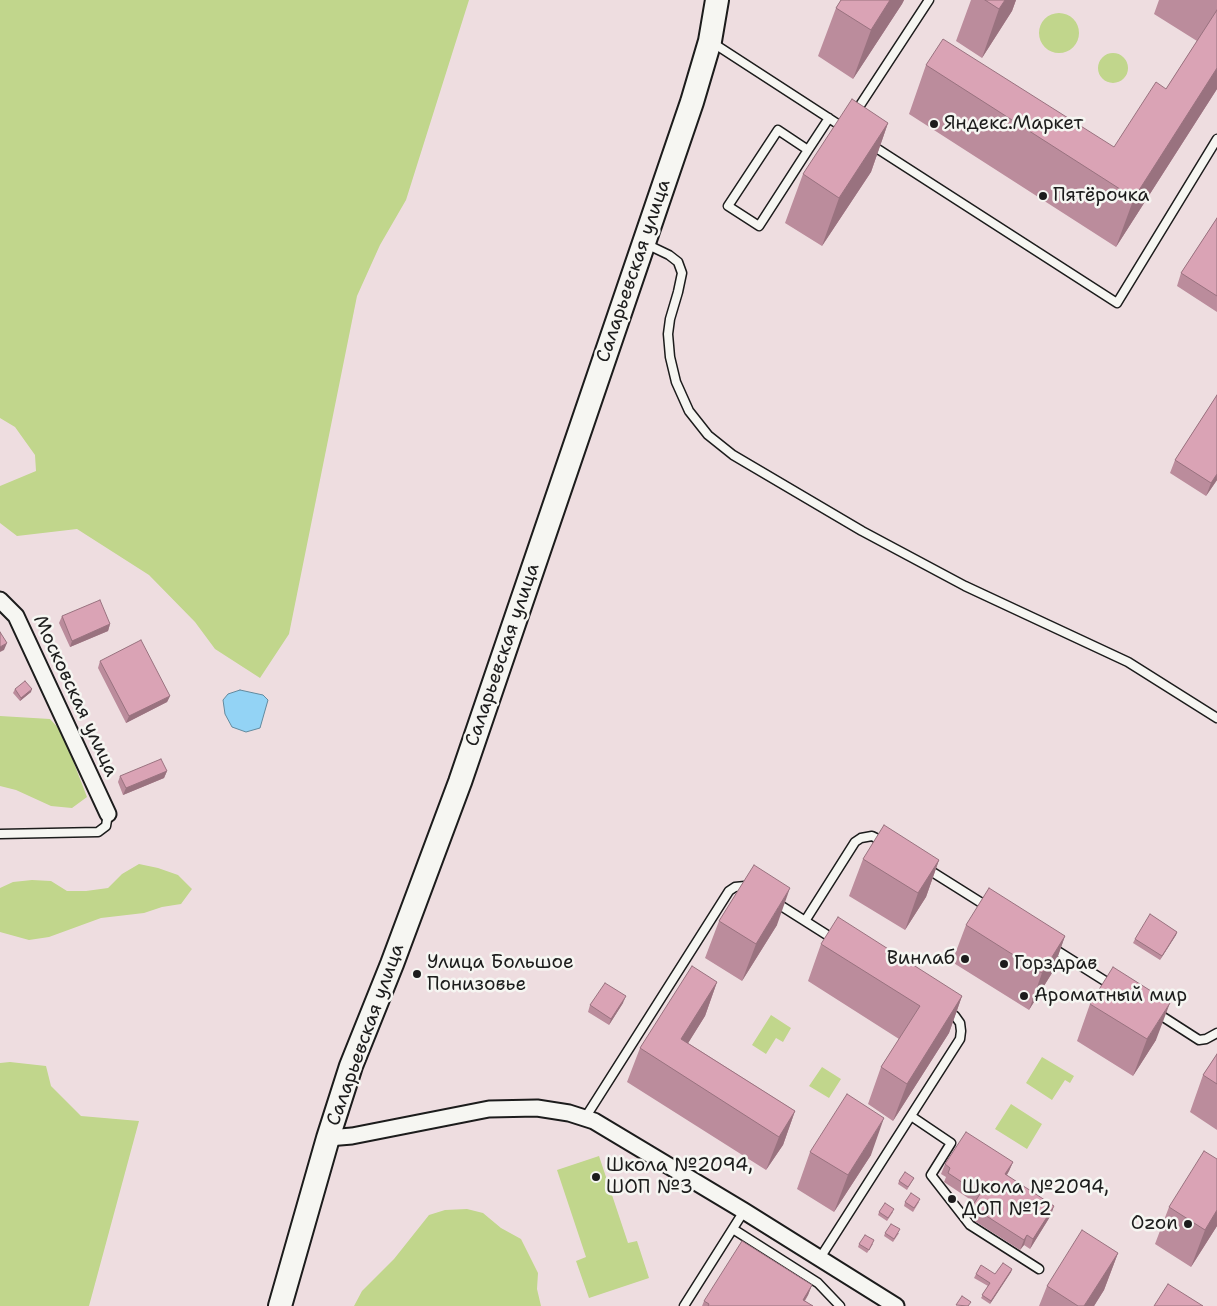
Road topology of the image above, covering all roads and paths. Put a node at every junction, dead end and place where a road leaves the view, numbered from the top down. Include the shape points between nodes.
1 (717, 0) edge
2 (929, 0) edge
3 (710, 41) junction
4 (829, 118) junction
5 (845, 128) junction
6 (853, 133) edge
7 (861, 138) edge
8 (1217, 139) edge
9 (808, 150) junction
10 (644, 243) junction
11 (0, 600) edge
12 (1217, 718) edge
13 (108, 814) joint
14 (0, 834) edge
15 (894, 849) edge
16 (918, 864) edge
17 (761, 892) edge
18 (768, 897) edge
19 (997, 913) edge
20 (805, 921) junction
21 (841, 943) edge
22 (1047, 944) edge
23 (1122, 991) edge
24 (939, 1006) edge
25 (1147, 1007) edge
26 (1217, 1033) edge
27 (911, 1116) junction
28 (584, 1118) junction
29 (328, 1138) junction
30 (744, 1210) junction
31 (733, 1229) junction
32 (820, 1258) junction
33 (1038, 1269) dead end
34 (280, 1306) edge
35 (684, 1306) edge
36 (840, 1306) edge
37 (896, 1306) edge

1 - 3 street, Саларьевская улица
2 - 5 lane
3 - 4 lane
3 - 10 street, Саларьевская улица
4 - 5 lane
4 - 9 lane
5 - 6 lane
7 - 8 lane via 1116,303
9 - 9 lane via 759,226 728,206 778,130
10 - 12 lane via 678,262 682,273 668,334 676,382 690,411 708,435 732,455 862,531 965,586 1128,662
10 - 29 street, Саларьевская улица via 460,782 351,1066
11 - 13 street, Московская улица via 16,616
13 - 14 lane via 106,826 98,832
15 - 20 lane via 872,836 855,842
16 - 19 lane
17 - 28 lane via 745,886 729,891
18 - 20 lane
20 - 21 lane
22 - 23 lane
24 - 27 lane via 960,1023 960,1039
25 - 26 lane via 1199,1040
27 - 32 lane
27 - 33 lane via 951,1143 931,1174 970,1225
28 - 29 street via 537,1108 513,1107
28 - 30 street
29 - 34 street, Саларьевская улица
30 - 31 lane
30 - 32 street
31 - 35 lane
31 - 36 lane via 818,1283
32 - 37 street

